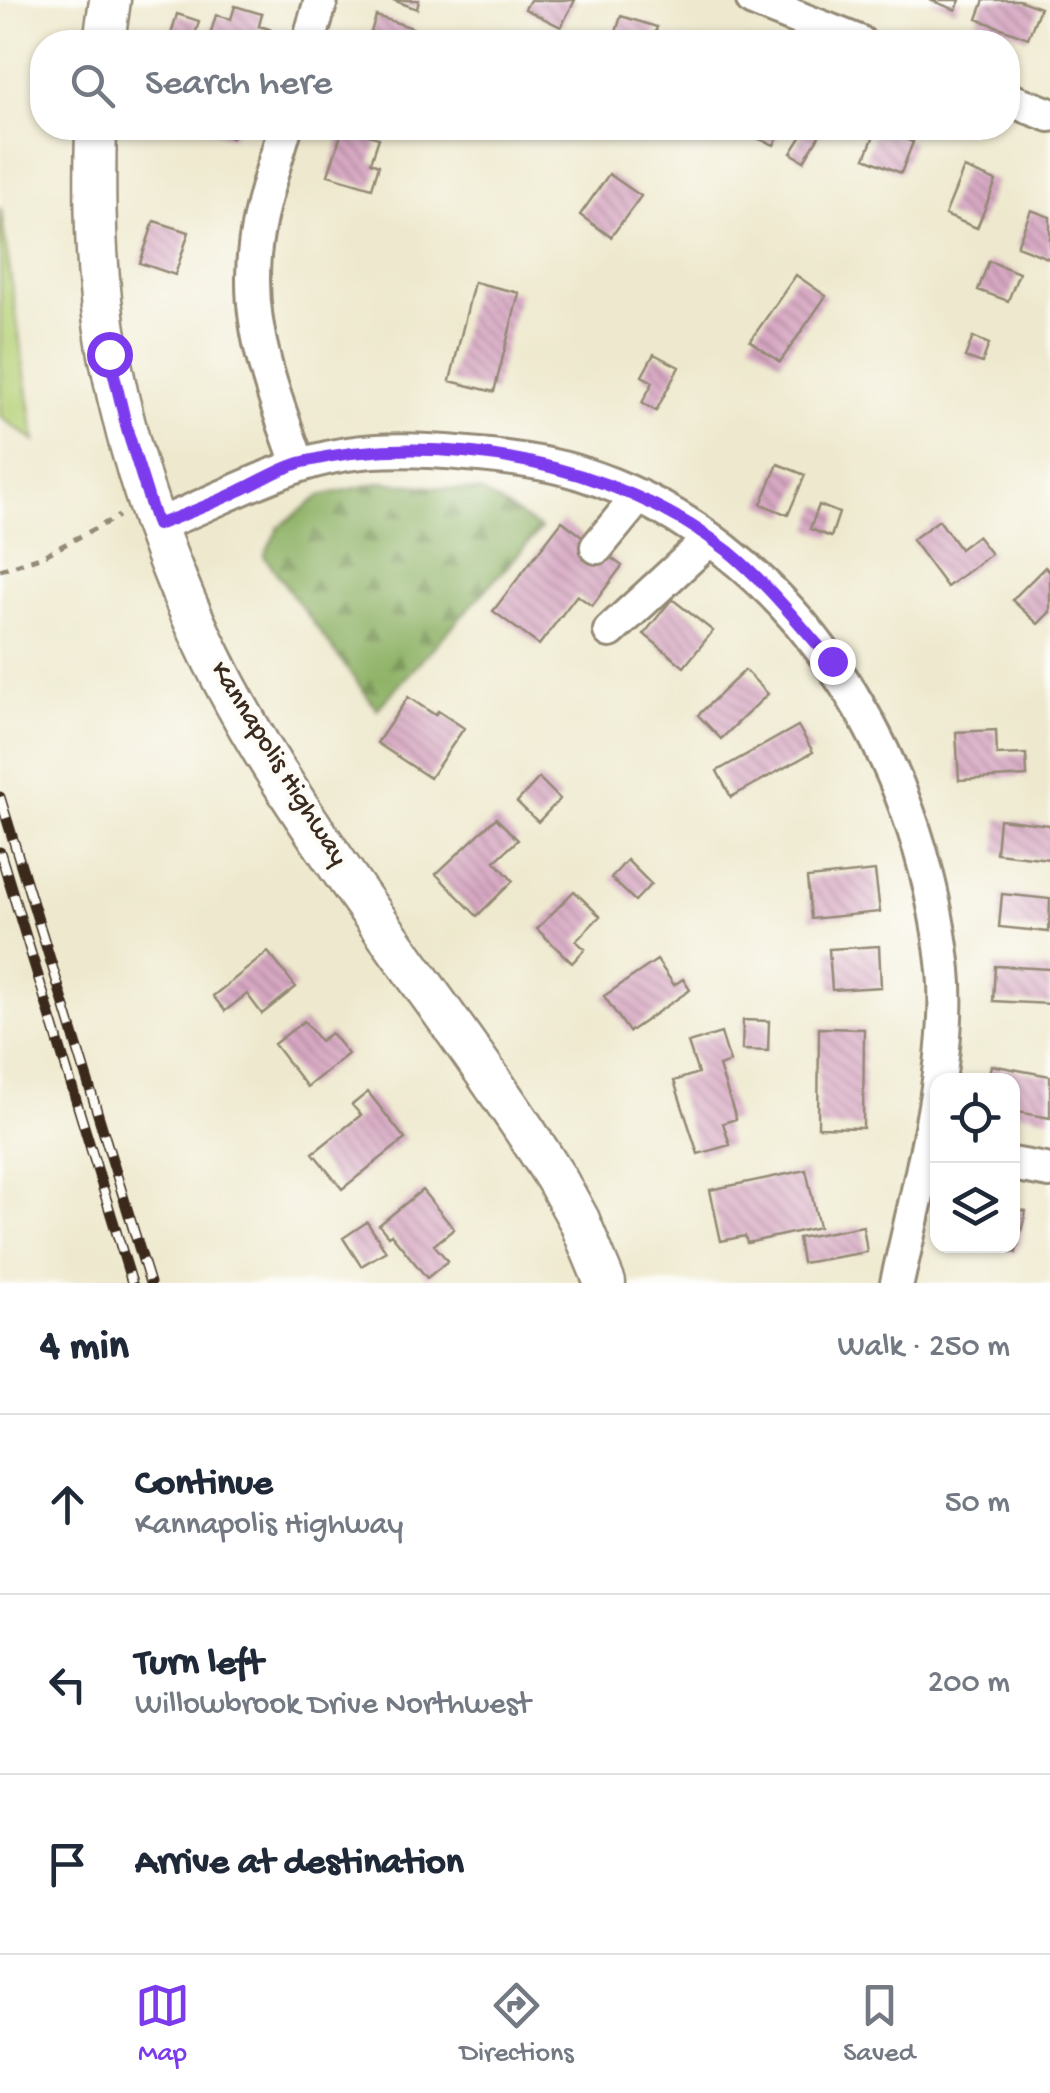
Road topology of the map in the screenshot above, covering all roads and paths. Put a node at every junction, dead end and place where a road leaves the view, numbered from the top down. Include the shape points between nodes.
1 (110, 0) edge
2 (321, 0) edge
3 (753, 0) edge
4 (106, 30) edge
5 (312, 30) edge
6 (829, 30) edge
7 (1020, 104) edge
8 (1050, 116) edge
9 (96, 140) edge
10 (282, 140) edge
11 (298, 463) junction
12 (639, 496) junction
13 (138, 520) junction
14 (710, 540) junction
15 (597, 547) dead end
16 (0, 570) edge
17 (610, 632) dead end
18 (939, 1073) edge
19 (930, 1156) edge
20 (1020, 1165) edge
21 (1050, 1171) edge
22 (605, 1283) edge
23 (896, 1283) edge

1 - 4 main road
2 - 5 street
3 - 6 street
7 - 8 street
9 - 13 main road, Kannapolis Highway via 98,270
10 - 11 street via 252,276 258,337
11 - 12 street via 376,450 499,457 578,472
11 - 13 street via 209,506
12 - 14 street
12 - 15 street
13 - 16 path
13 - 22 main road, Kannapolis Highway via 260,747 542,1156
14 - 17 street
14 - 18 street via 764,585 832,661 896,776 930,886 944,972
19 - 23 street
20 - 21 street

